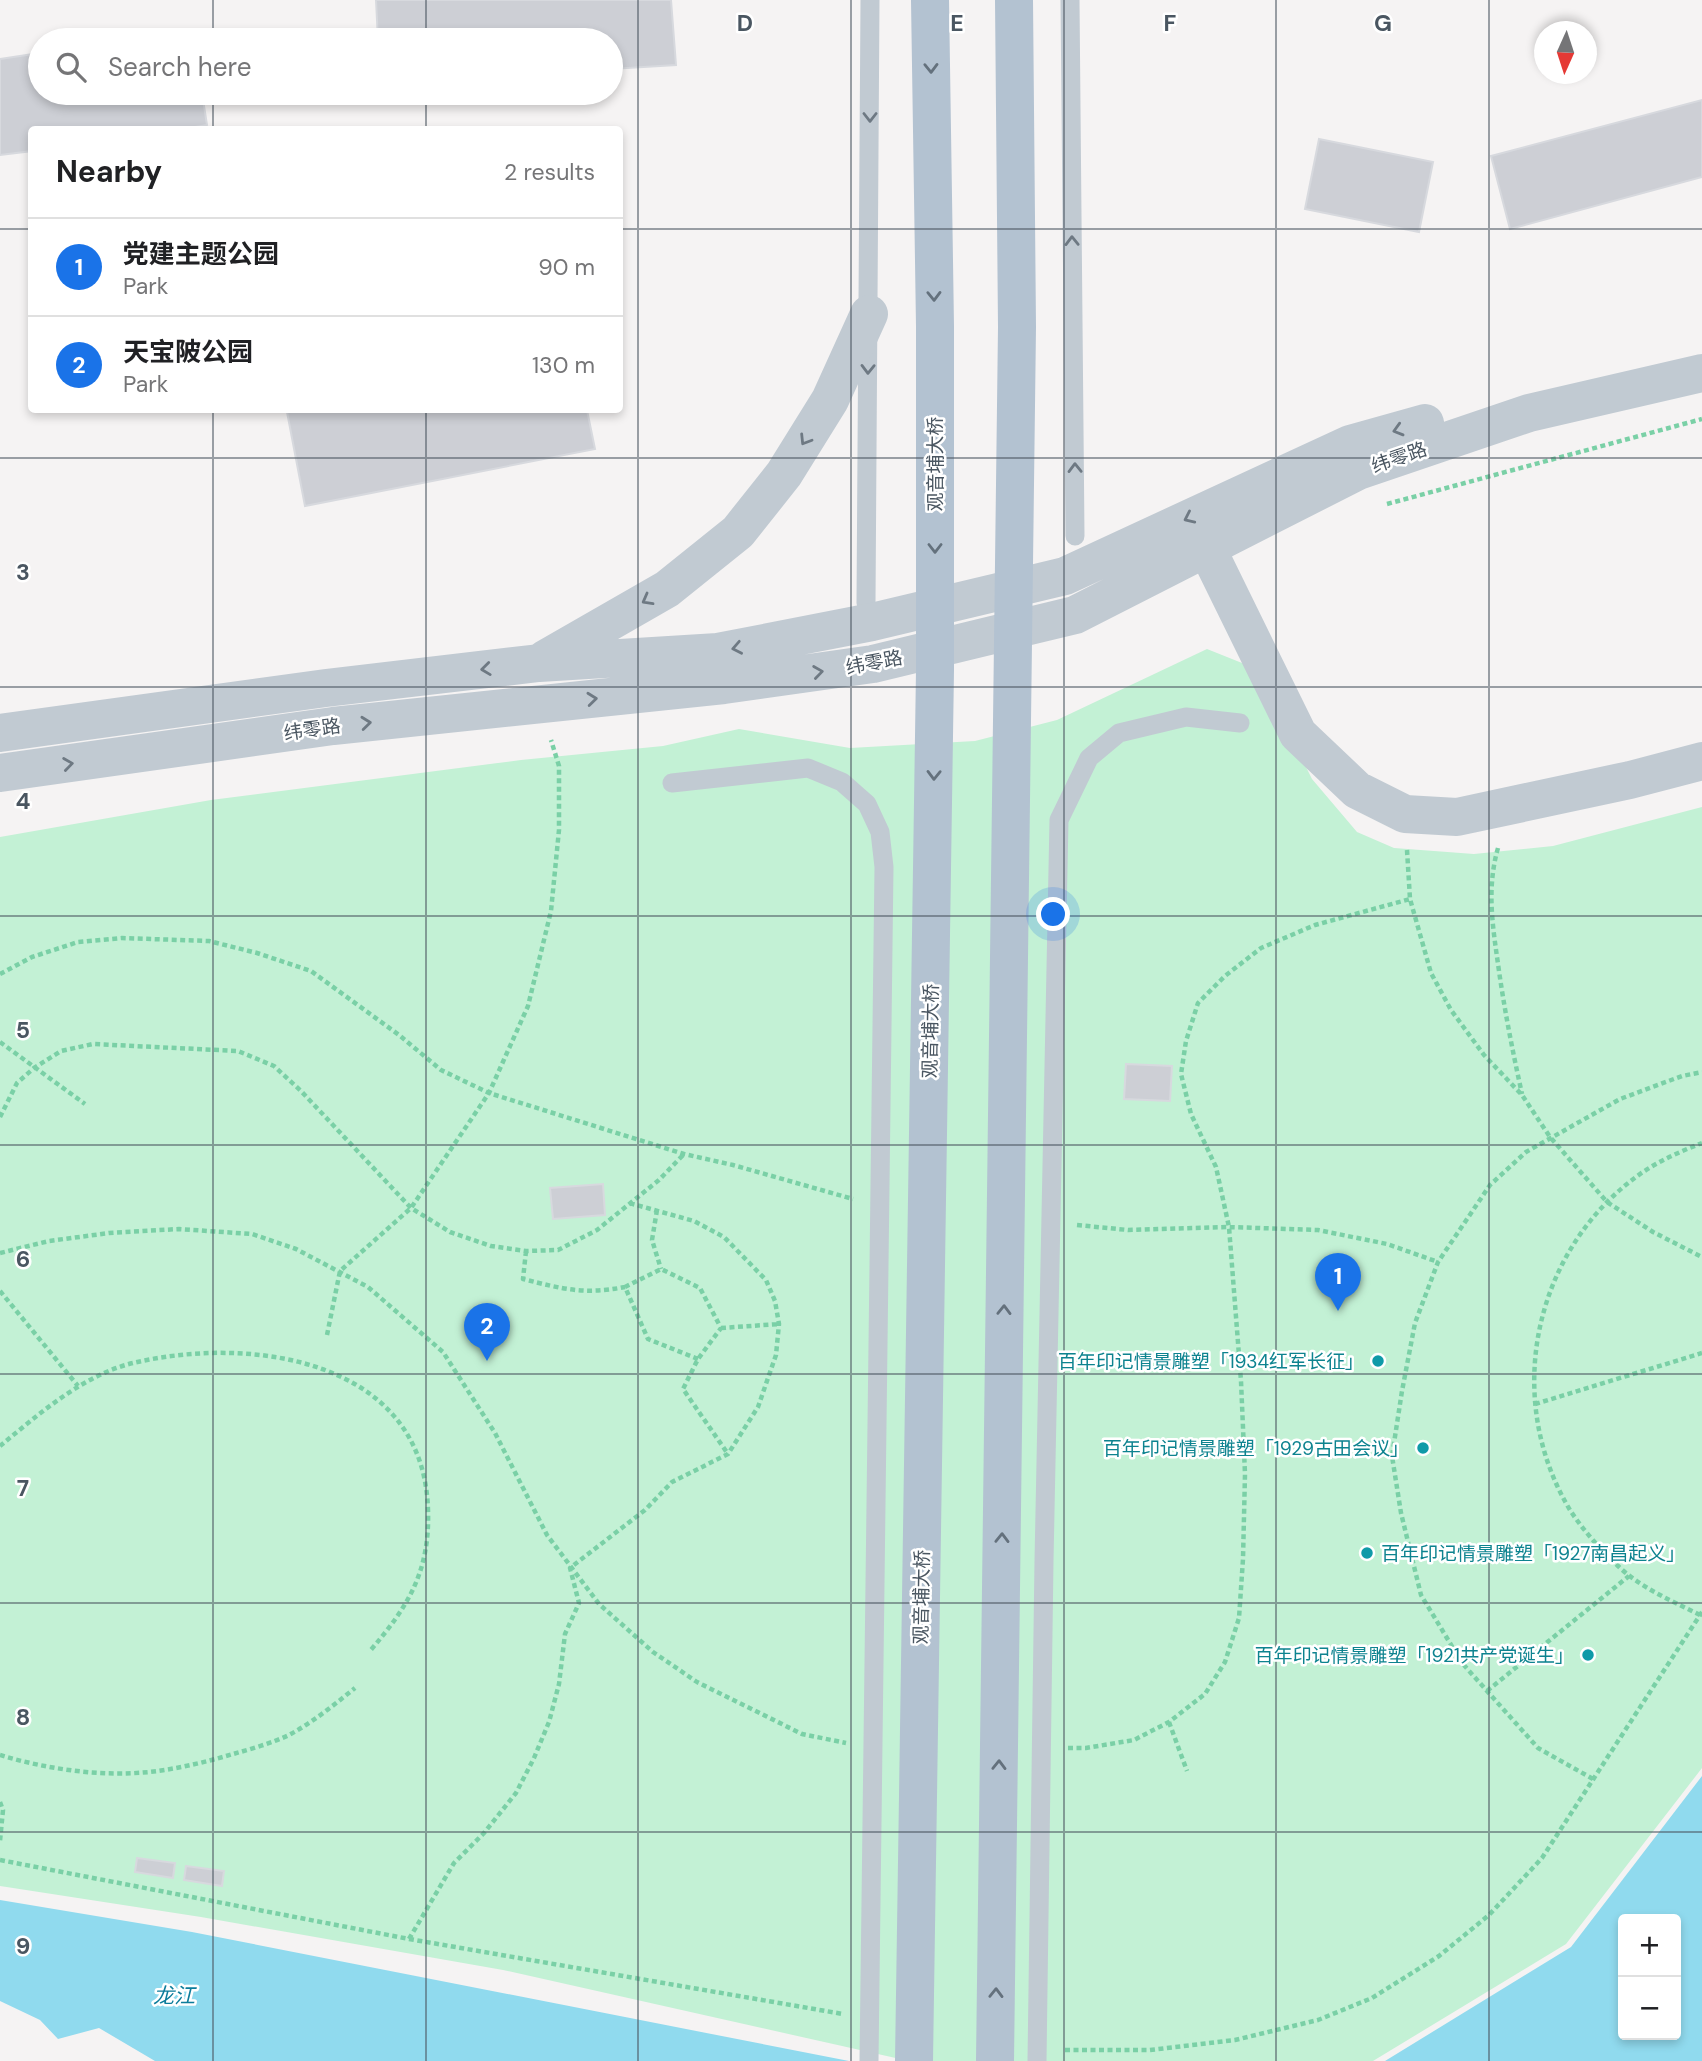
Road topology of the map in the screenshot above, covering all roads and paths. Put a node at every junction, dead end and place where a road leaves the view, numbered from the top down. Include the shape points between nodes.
1 (870, 0) edge
2 (930, 0) edge
3 (1014, 0) edge
4 (1070, 0) edge
5 (869, 314) junction
6 (1702, 354) edge
7 (1702, 373) edge
8 (1702, 419) edge
9 (1376, 507) dead end
10 (1075, 536) dead end
11 (1214, 565) dead end
12 (866, 603) dead end
13 (539, 663) junction
14 (1240, 723) dead end
15 (548, 729) dead end
16 (0, 733) edge
17 (1702, 761) edge
18 (0, 773) edge
19 (673, 783) dead end
20 (1511, 807) junction
21 (1405, 814) junction
22 (0, 974) edge
23 (0, 1042) edge
24 (34, 1068) junction
25 (1702, 1072) edge
26 (489, 1093) junction
27 (1522, 1095) junction
28 (86, 1104) dead end
29 (0, 1117) edge
30 (1550, 1137) junction
31 (1702, 1143) edge
32 (684, 1154) junction
33 (860, 1200) dead end
34 (1607, 1202) junction
35 (629, 1203) junction
36 (411, 1208) junction
37 (657, 1210) junction
38 (1074, 1225) dead end
39 (526, 1251) junction
40 (1702, 1257) edge
41 (1438, 1262) junction
42 (661, 1269) junction
43 (625, 1287) junction
44 (0, 1291) edge
45 (779, 1324) junction
46 (721, 1328) junction
47 (327, 1335) dead end
48 (1702, 1353) edge
49 (698, 1360) junction
50 (78, 1386) junction
51 (1535, 1404) junction
52 (0, 1446) edge
53 (728, 1454) junction
54 (1629, 1576) junction
55 (1700, 1615) dead end
56 (369, 1652) dead end
57 (355, 1688) dead end
58 (1487, 1691) junction
59 (1169, 1723) dead end
60 (0, 1755) edge
61 (1187, 1771) dead end
62 (1593, 1779) dead end
63 (0, 1802) edge
64 (0, 1841) edge
65 (409, 1939) dead end
66 (869, 2061) edge
67 (914, 2061) edge
68 (995, 2061) edge
69 (1037, 2061) edge

1 -> 5 lane
2 -> 67 main road, 观音埔大桥, bridge via 936,670
68 -> 3 main road, bridge via 1017,327
10 -> 4 lane
5 -> 12 lane
5 -> 13 street via 830,400 783,474 738,532 667,589
6 -> 13 street, 纬零路 via 1530,392 1350,444 1065,576 872,622 718,652
18 -> 7 street, 纬零路 via 333,726 724,685 873,664 1075,615 1358,471 1529,413
8 - 9 path
11 - 21 street via 1298,734 1357,789
13 -> 16 street, 纬零路
14 - 69 lane, bridge via 1186,717 1119,733 1089,758 1059,820
15 - 26 path via 559,766 559,830 551,911 528,1006
17 - 20 street
19 - 66 lane, bridge via 808,768 842,782 867,804 880,832 884,867
20 - 21 street via 1457,817
20 - 27 path via 1491,871 1490,913 1507,1030
21 - 27 path via 1410,899 1431,973 1484,1055
22 - 26 path via 32,957 78,942 122,938 209,941 311,971 441,1070
23 - 24 path
24 - 28 path
24 - 29 path via 17,1083
24 - 36 path via 61,1051 93,1044 238,1051 274,1066
25 - 30 path via 1620,1099
26 - 32 path
26 - 36 path
27 - 30 path
30 - 34 path
30 - 41 path via 1490,1185
31 - 34 path via 1669,1156
32 - 33 path
32 - 35 path
34 - 40 path
34 - 51 path via 1570,1249 1548,1294 1533,1367
35 - 37 path
35 - 39 path via 597,1230 558,1250
36 - 39 path via 450,1232 491,1246
36 - 47 path via 340,1270
37 - 42 path via 652,1240
37 - 45 path via 694,1221 724,1237 766,1280
38 - 41 path via 1128,1230 1318,1230 1387,1244
39 - 43 path via 523,1279 577,1292
41 - 58 path via 1415,1323 1392,1456 1421,1595 1462,1663
42 - 43 path
42 - 46 path via 700,1288
43 - 49 path via 648,1339
44 - 50 path
45 - 46 path
45 - 53 path via 768,1382
46 - 49 path
48 - 51 path
49 - 53 path via 683,1389
50 - 52 path
50 - 56 path via 131,1363 232,1352 318,1367 368,1391 389,1408 420,1457 427,1486 425,1557 414,1592
51 - 54 path via 1541,1441 1570,1510
53 - 65 path via 672,1482 645,1510 570,1568 579,1603 565,1634 559,1685 534,1758 516,1793 454,1863
54 - 55 path
54 - 58 path
57 - 60 path via 288,1735 201,1763 148,1772 104,1772
58 - 62 path via 1538,1748
59 - 61 path
63 - 64 path

